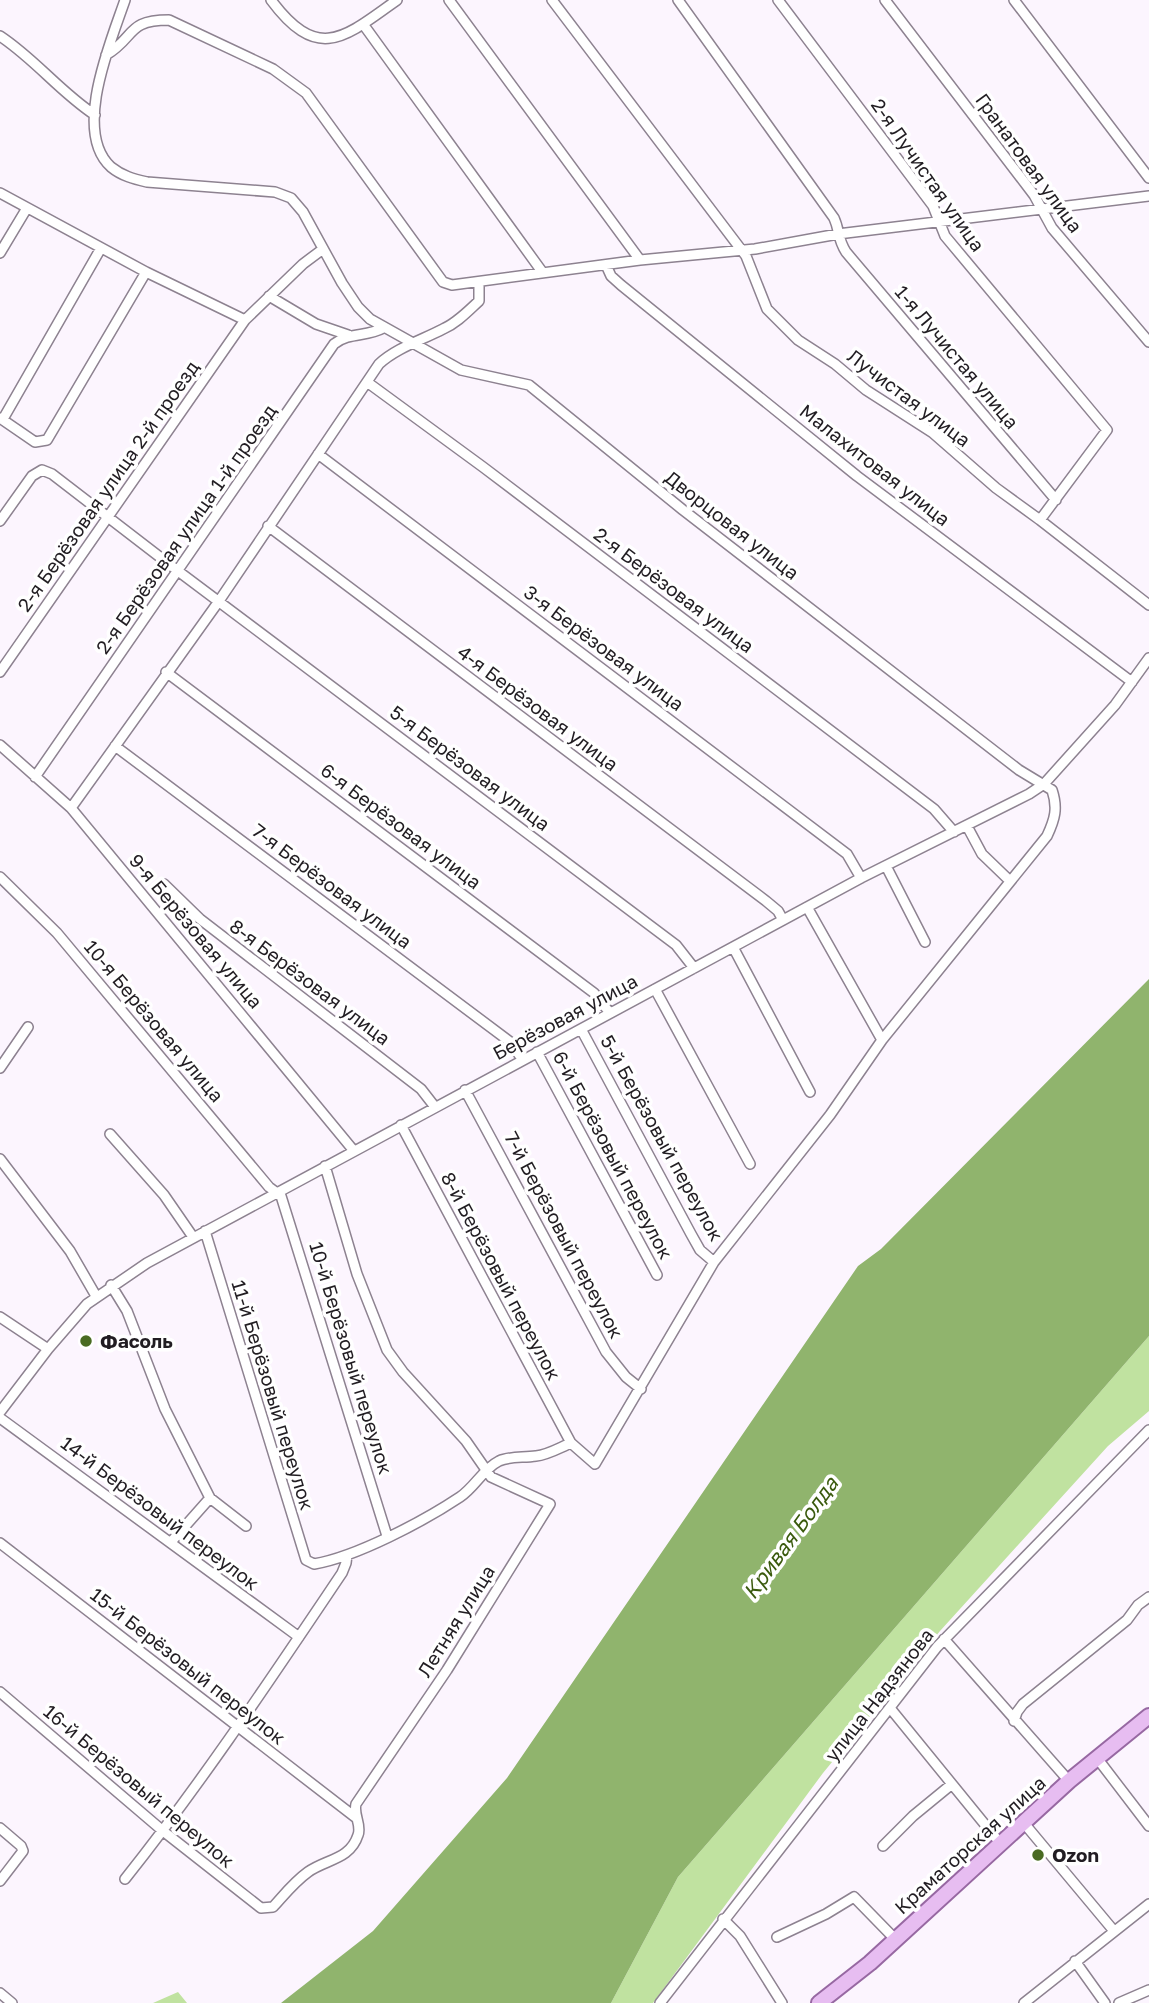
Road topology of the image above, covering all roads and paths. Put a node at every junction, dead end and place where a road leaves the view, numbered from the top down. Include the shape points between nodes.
1 (125, 0) edge
2 (271, 0) edge
3 (397, 0) edge
4 (449, 0) edge
5 (552, 0) edge
6 (678, 0) edge
7 (778, 0) edge
8 (885, 0) edge
9 (1014, 0) edge
10 (363, 24) junction
11 (0, 36) edge
12 (106, 55) junction
13 (95, 115) junction
14 (1149, 178) edge
15 (0, 193) edge
16 (1149, 196) edge
17 (27, 208) junction
18 (1042, 209) junction
19 (940, 221) junction
20 (838, 233) junction
21 (101, 248) junction
22 (323, 249) junction
23 (740, 250) junction
24 (0, 253) edge
25 (640, 260) junction
26 (606, 265) junction
27 (146, 272) junction
28 (543, 273) junction
29 (479, 282) junction
30 (269, 296) junction
31 (245, 320) junction
32 (383, 328) junction
33 (348, 335) junction
34 (1149, 342) edge
35 (413, 344) junction
36 (366, 382) junction
37 (1, 419) edge
38 (318, 454) junction
39 (1056, 500) junction
40 (109, 518) junction
41 (1040, 520) junction
42 (0, 521) edge
43 (268, 526) junction
44 (178, 571) junction
45 (219, 601) junction
46 (1149, 605) edge
47 (1149, 658) edge
48 (0, 672) edge
49 (166, 672) junction
50 (1132, 682) junction
51 (0, 745) edge
52 (115, 746) junction
53 (35, 777) junction
54 (1044, 784) junction
55 (71, 808) junction
56 (967, 825) junction
57 (954, 832) junction
58 (886, 866) junction
59 (0, 877) edge
60 (861, 878) junction
61 (1010, 881) junction
62 (164, 884) dead end
63 (807, 907) junction
64 (783, 920) junction
65 (925, 942) dead end
66 (733, 947) junction
67 (694, 968) junction
68 (655, 989) junction
69 (610, 1013) junction
70 (28, 1027) dead end
71 (581, 1029) junction
72 (882, 1040) junction
73 (537, 1052) junction
74 (523, 1060) junction
75 (0, 1068) edge
76 (466, 1090) junction
77 (810, 1092) dead end
78 (435, 1107) junction
79 (401, 1125) junction
80 (110, 1134) dead end
81 (354, 1151) junction
82 (0, 1159) edge
83 (750, 1164) dead end
84 (325, 1166) junction
85 (277, 1192) junction
86 (205, 1231) junction
87 (193, 1237) junction
88 (715, 1262) junction
89 (657, 1275) dead end
90 (111, 1285) junction
91 (96, 1296) junction
92 (0, 1317) edge
93 (48, 1349) junction
94 (641, 1389) junction
95 (0, 1412) edge
96 (0, 1418) edge
97 (1149, 1430) edge
98 (571, 1443) junction
99 (486, 1470) junction
100 (210, 1498) junction
101 (246, 1526) dead end
102 (387, 1536) junction
103 (171, 1542) junction
104 (0, 1543) edge
105 (347, 1555) junction
106 (1149, 1597) edge
107 (299, 1637) junction
108 (944, 1639) junction
109 (0, 1692) edge
110 (890, 1708) junction
111 (1149, 1716) edge
112 (1014, 1721) junction
113 (239, 1727) junction
114 (1097, 1758) junction
115 (1069, 1781) junction
116 (952, 1784) junction
117 (355, 1817) junction
118 (1023, 1822) junction
119 (1149, 1826) edge
120 (0, 1828) edge
121 (163, 1832) junction
122 (1000, 1843) junction
123 (883, 1846) dead end
124 (125, 1879) dead end
125 (0, 1881) edge
126 (1147, 1910) edge
127 (723, 1919) junction
128 (1114, 1931) junction
129 (777, 1937) dead end
130 (895, 1939) junction
131 (1075, 1961) junction
132 (1149, 1990) edge
133 (0, 1993) edge
134 (12, 2003) edge
135 (660, 2003) edge
136 (782, 2003) edge
137 (818, 2003) edge
138 (1024, 2003) edge
139 (1105, 2003) edge
140 (1119, 2003) edge

1 - 12 street, Дворцовая улица
2 - 10 street via 288,22 318,39 342,36
3 - 10 street
4 - 25 street
5 - 23 street, Лучистая улица
6 - 20 street, 1-я Лучистая улица via 834,218
7 - 19 street, 2-я Лучистая улица
8 - 18 street, Гранатовая улица
9 - 14 street
10 - 28 street
11 - 13 street
12 - 13 street, Дворцовая улица
12 - 29 street via 138,24 169,20 273,69 306,93 443,282
13 - 22 street, Дворцовая улица via 100,151 111,167 129,178 275,192 291,198 303,212
15 - 17 street
16 - 18 street
17 - 21 street
17 - 24 street
18 - 19 street
18 - 34 street, Гранатовая улица via 1052,228
19 - 20 street
19 - 39 street, 2-я Лучистая улица via 945,236 1107,430
20 - 23 street
20 - 39 street, 1-я Лучистая улица via 846,252
21 - 27 street
21 - 37 street
22 - 30 street, 2-я Берёзовая улица 2-й проезд
22 - 32 street, Дворцовая улица via 358,307
23 - 25 street
23 - 41 street, Лучистая улица via 767,309 798,340 933,433
25 - 26 street
26 - 28 street
26 - 50 street, Малахитовая улица via 621,285 857,476
27 - 31 street
27 - 37 street via 47,440 36,442
28 - 29 street
29 - 35 street via 479,301 446,328
30 - 31 street, 2-я Берёзовая улица 2-й проезд
30 - 33 street via 316,324
31 - 40 street, 2-я Берёзовая улица 2-й проезд
32 - 33 street
32 - 35 street, Дворцовая улица
33 - 44 street, 2-я Берёзовая улица 1-й проезд via 334,344
35 - 36 street via 388,356
35 - 54 street, Дворцовая улица via 461,370 529,385 683,510 1019,770
36 - 38 street
36 - 57 street, 2-я Берёзовая улица via 934,809
38 - 43 street
38 - 60 street, 3-я Берёзовая улица via 848,854
39 - 41 street
40 - 42 street, 5-я Берёзовая улица via 42,470 32,476
40 - 44 street, 5-я Берёзовая улица
40 - 48 street, 2-я Берёзовая улица 2-й проезд
41 - 46 street, Лучистая улица
43 - 45 street
43 - 64 street, 4-я Берёзовая улица via 766,901
44 - 45 street, 5-я Берёзовая улица
44 - 53 street, 2-я Берёзовая улица 1-й проезд
45 - 49 street
45 - 67 street, 5-я Берёзовая улица via 676,945
47 - 50 street, Берёзовая улица
49 - 52 street
49 - 69 street, 6-я Берёзовая улица via 594,993
50 - 54 street, Берёзовая улица
51 - 53 street, 9-я Берёзовая улица
52 - 55 street
52 - 74 street, 7-я Берёзовая улица via 509,1041
53 - 55 street, 9-я Берёзовая улица
54 - 56 street, Берёзовая улица
54 - 61 street via 1056,801 1056,818
55 - 81 street, 9-я Берёзовая улица
56 - 57 street, Берёзовая улица
56 - 61 street via 982,854
57 - 58 street, Берёзовая улица
58 - 60 street, Берёзовая улица
58 - 65 street
59 - 85 street, 10-я Берёзовая улица via 57,933
60 - 63 street, Берёзовая улица
61 - 72 street
62 - 78 street, 8-я Берёзовая улица via 200,919 421,1089
63 - 64 street, Берёзовая улица
63 - 72 street
64 - 66 street, Берёзовая улица
66 - 67 street, Берёзовая улица
66 - 77 street
67 - 68 street, Берёзовая улица
68 - 69 street, Берёзовая улица
68 - 83 street
69 - 71 street, Берёзовая улица
70 - 75 street
71 - 73 street, Берёзовая улица
71 - 88 street, 5-й Берёзовый переулок via 700,1250
72 - 88 street via 830,1115
73 - 74 street, Берёзовая улица
73 - 89 street, 6-й Берёзовый переулок
74 - 76 street, Берёзовая улица
76 - 78 street, Берёзовая улица
76 - 94 street, 7-й Берёзовый переулок via 606,1352
78 - 79 street, Берёзовая улица
79 - 81 street, Берёзовая улица
79 - 98 street, 8-й Берёзовый переулок
80 - 87 street via 164,1195
81 - 84 street, Берёзовая улица
82 - 91 street via 69,1251
84 - 85 street, Берёзовая улица
84 - 99 street via 357,1274 387,1350
85 - 86 street, Берёзовая улица
85 - 102 street, 10-й Берёзовый переулок via 285,1204
86 - 87 street, Берёзовая улица
86 - 105 street, 11-й Берёзовый переулок via 306,1560 314,1564
87 - 90 street, Берёзовая улица
88 - 94 street
90 - 91 street, Берёзовая улица
90 - 100 street via 127,1311 165,1409
91 - 93 street, Берёзовая улица
92 - 93 street
93 - 95 street, Берёзовая улица
94 - 98 street via 595,1464
96 - 103 street, 14-й Берёзовый переулок
97 - 108 street, улица Надзянова
98 - 99 street via 538,1456 498,1461
99 - 102 street via 460,1497
99 - 117 street, Летняя улица via 501,1483 550,1504 447,1670 356,1804
100 - 101 street
100 - 103 street
102 - 105 street
103 - 107 street, 14-й Берёзовый переулок
104 - 113 street, 15-й Берёзовый переулок
105 - 107 street via 342,1573
106 - 112 street via 1023,1704
107 - 113 street
108 - 110 street, улица Надзянова
108 - 112 street
109 - 121 street, 16-й Берёзовый переулок
110 - 116 street
110 - 127 street, улица Надзянова
111 - 114 main road, Краматорская улица
112 - 115 street
113 - 117 street, 15-й Берёзовый переулок
113 - 121 street
114 - 115 main road, Краматорская улица
114 - 119 street
115 - 118 main road, Краматорская улица
116 - 122 street
116 - 123 street
117 - 121 street, 16-й Берёзовый переулок via 360,1832 343,1856 305,1874 273,1908 265,1909
118 - 122 main road, Краматорская улица
118 - 128 street
120 - 125 street via 23,1851
121 - 124 street
122 - 130 main road, Краматорская улица
126 - 128 street
127 - 135 street, улица Надзянова
127 - 136 street via 740,1936
128 - 131 street
129 - 130 street via 854,1897
130 - 137 main road, Краматорская улица
131 - 138 street
131 - 139 street
132 - 140 street
133 - 134 street

